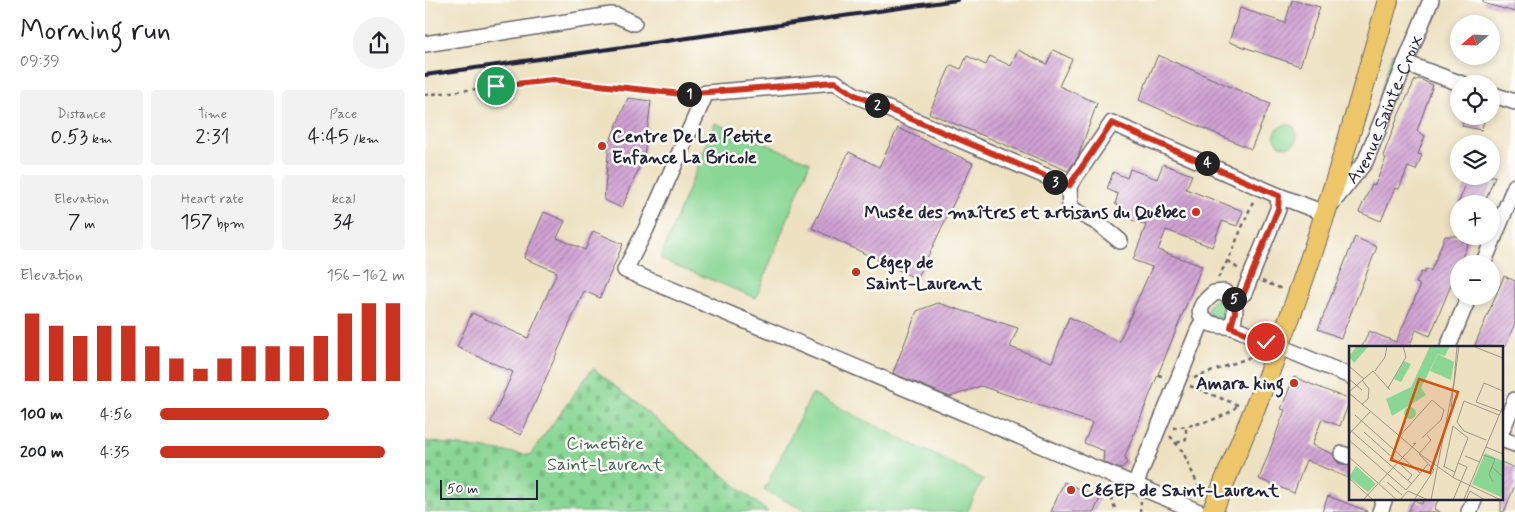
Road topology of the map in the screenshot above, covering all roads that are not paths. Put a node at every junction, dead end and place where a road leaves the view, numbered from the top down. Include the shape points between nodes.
1 (1388, 0) edge
2 (1431, 0) edge
3 (634, 23) dead end
4 (425, 44) edge
5 (1405, 63) junction
6 (1450, 80) edge
7 (1500, 97) edge
8 (1515, 102) edge
9 (1069, 186) junction
10 (1515, 186) edge
11 (1279, 196) junction
12 (1324, 213) junction
13 (1120, 241) dead end
14 (1487, 255) edge
15 (1233, 300) junction
16 (1465, 305) edge
17 (1205, 320) junction
18 (1231, 327) junction
19 (1448, 346) edge
20 (1270, 350) junction
21 (1349, 376) edge
22 (1515, 400) edge
23 (1503, 427) edge
24 (1503, 440) edge
25 (1515, 444) edge
26 (1138, 492) junction
27 (1384, 500) edge
28 (1474, 500) edge
29 (1205, 508) edge
30 (1380, 512) edge
31 (1469, 512) edge

1 - 12 main road, Avenue Sainte-Croix
2 - 5 street, Avenue Sainte-Croix
3 - 4 street via 611,15
5 - 6 street
5 - 12 street, Avenue Sainte-Croix via 1365,162
7 - 8 street
9 - 11 street via 1112,123
9 - 13 street via 1070,208 1098,223
9 - 26 street via 855,95 835,82 706,93 625,270
10 - 14 street
11 - 12 street
11 - 15 street via 1278,209 1244,293
12 - 20 main road, Avenue Sainte-Croix
15 - 17 street via 1224,292 1214,293 1201,307
15 - 18 street via 1235,312
16 - 19 street
17 - 18 street
17 - 26 street
18 - 20 street
20 - 21 street
20 - 29 main road, Avenue Sainte-Croix
22 - 23 street
24 - 25 street
26 - 29 street
27 - 30 street
28 - 31 street

